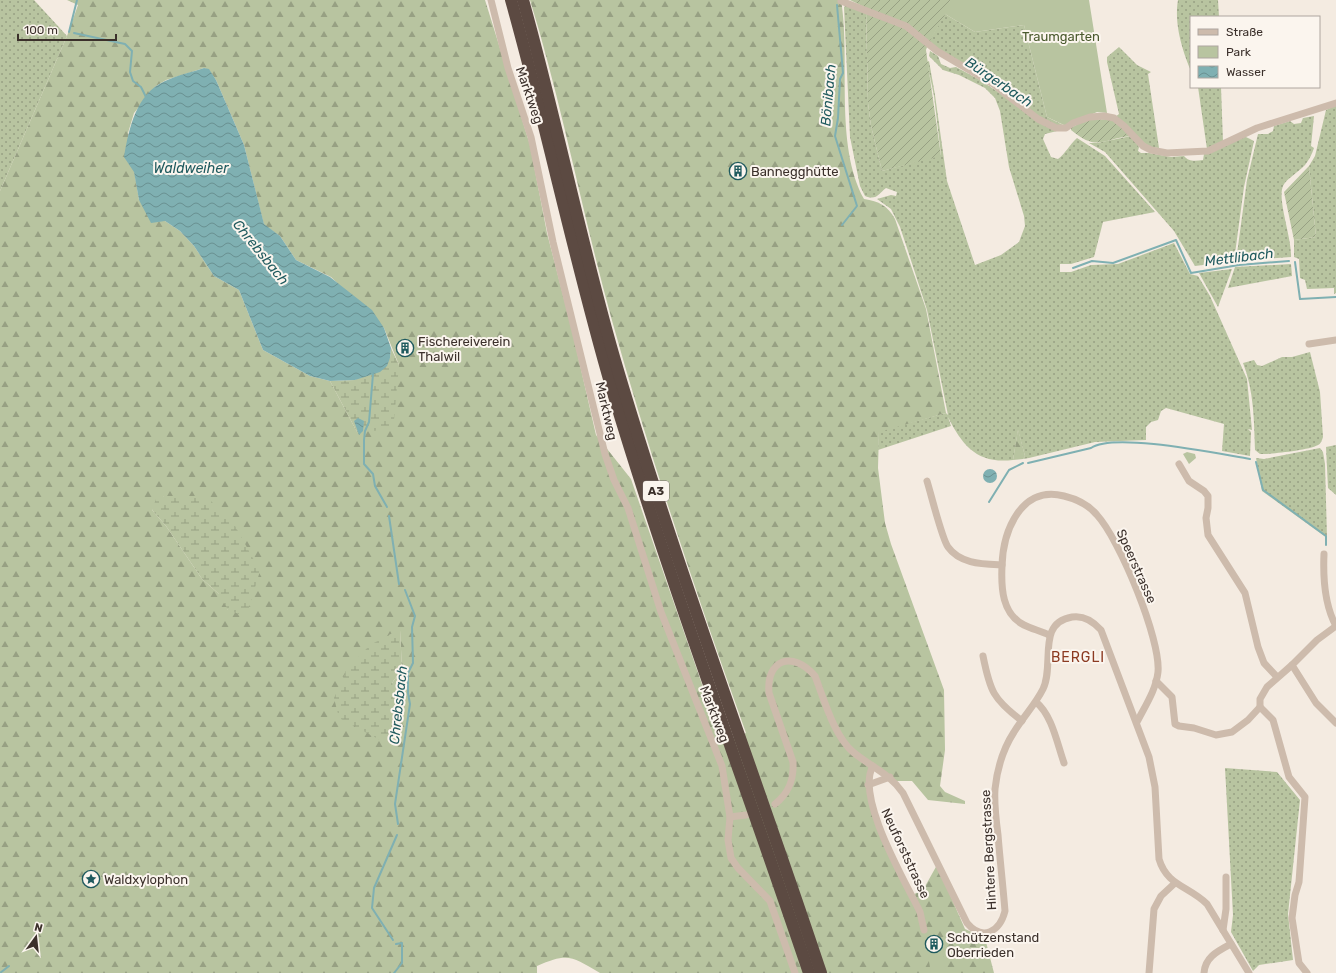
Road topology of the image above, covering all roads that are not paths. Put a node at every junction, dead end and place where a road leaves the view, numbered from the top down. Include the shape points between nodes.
1 (491, 0) edge
2 (511, 0) edge
3 (523, 0) edge
4 (841, 0) edge
5 (1336, 103) edge
6 (1336, 340) edge
7 (1309, 344) dead end
8 (1179, 464) dead end
9 (927, 481) dead end
10 (1324, 554) dead end
11 (1002, 565) junction
12 (1336, 626) edge
13 (1049, 635) junction
14 (983, 656) dead end
15 (1292, 665) junction
16 (1277, 677) junction
17 (1156, 681) junction
18 (1036, 702) junction
19 (1260, 707) junction
20 (1022, 721) junction
21 (1137, 722) junction
22 (1336, 723) edge
23 (1064, 763) dead end
24 (873, 766) junction
25 (890, 777) junction
26 (868, 785) junction
27 (775, 804) dead end
28 (746, 815) dead end
29 (730, 817) junction
30 (1226, 877) dead end
31 (1175, 883) junction
32 (924, 930) dead end
33 (1223, 930) junction
34 (1231, 944) junction
35 (795, 973) edge
36 (809, 973) edge
37 (821, 973) edge
38 (1149, 973) edge
39 (1204, 973) edge
40 (1249, 973) edge
41 (1307, 973) edge

1 - 29 street, Marktweg via 508,68 531,137 553,242 602,446 610,471 628,508 661,612 722,766
2 - 36 highway, A3 via 591,315 629,445
3 - 37 highway, A3 via 594,283 634,421 705,637
4 - 5 street via 906,26 937,51 993,84 1038,119 1056,128 1066,128 1090,117 1114,118 1143,146 1167,154 1208,151 1257,128
6 - 7 street
8 - 16 street via 1189,481 1208,496 1208,535 1244,592 1264,663
9 - 11 street via 947,546 960,557 977,564
10 - 12 street via 1326,595 1330,616
11 - 13 street, Speerstrasse via 1003,594 1009,613 1023,625
11 - 17 street, Speerstrasse via 1011,526 1020,510 1030,500 1041,495 1054,494 1072,498 1089,508 1104,523 1117,546 1139,597 1158,656
12 - 15 street via 1317,640
13 - 18 street, Hintere Bergstrasse via 1047,677
13 - 21 street via 1058,624 1068,618 1081,617 1096,623 1104,635 1130,710
14 - 20 street via 993,694 1002,706
15 - 16 street
15 - 22 street via 1316,703
16 - 19 street via 1267,687 1260,700
17 - 19 street via 1172,697 1175,724 1208,734 1232,732
17 - 21 street, Speerstrasse
18 - 20 street, Hintere Bergstrasse
18 - 23 street via 1049,716
19 - 41 street via 1273,720 1289,777 1305,797 1299,882 1292,918 1299,963
20 - 25 street, Hintere Bergstrasse via 1005,750 995,791 1005,911 1002,922 996,929 983,933 970,928 937,865 910,805
21 - 31 street via 1149,757 1155,787 1159,859 1164,871
24 - 25 street, Hintere Bergstrasse
24 - 26 street, Neuforststrasse
24 - 27 street, Hintere Bergstrasse via 853,752 842,739 808,668 800,662 789,661 778,665 771,671 769,693 793,770 785,796
25 - 26 street
26 - 32 street, Neuforststrasse via 876,818 920,912
28 - 29 street
29 - 35 street, Marktweg via 728,840 731,858 770,901
30 - 33 street
31 - 33 street via 1198,895
31 - 38 street via 1154,909
33 - 34 street
34 - 39 street via 1213,954 1207,961
34 - 40 street

